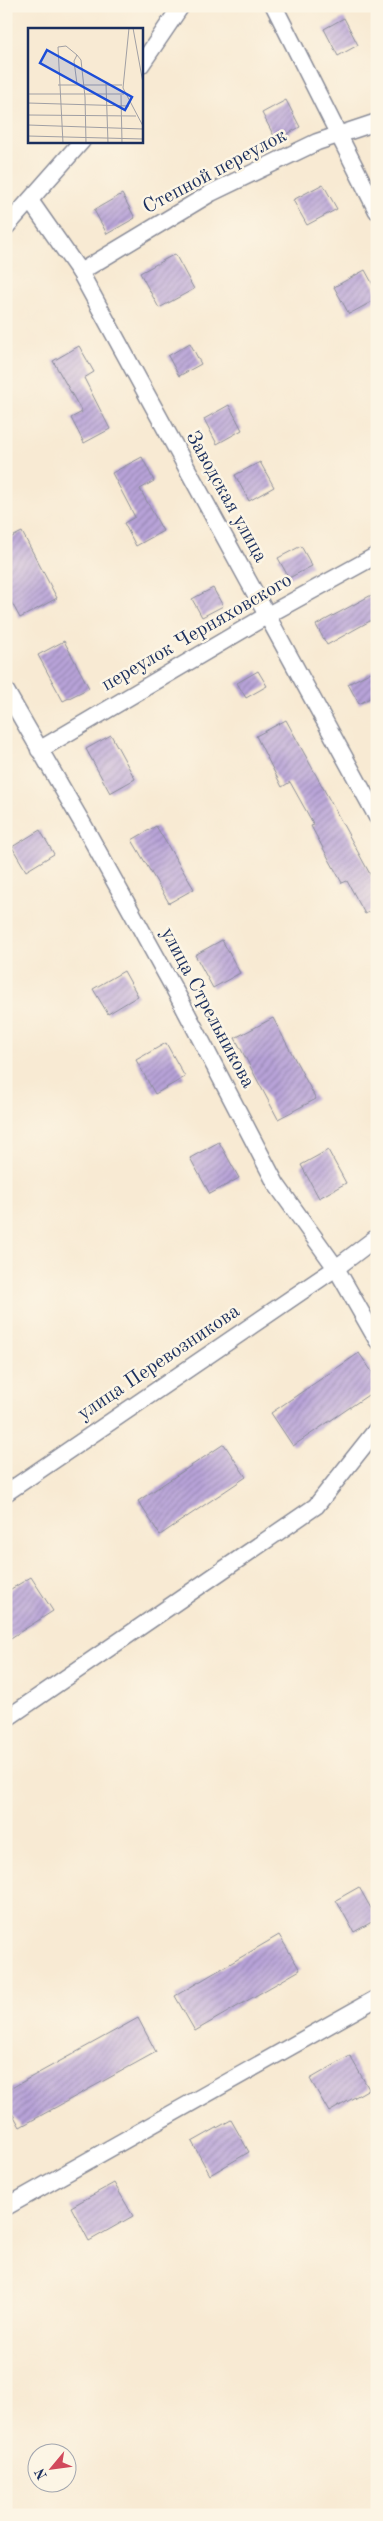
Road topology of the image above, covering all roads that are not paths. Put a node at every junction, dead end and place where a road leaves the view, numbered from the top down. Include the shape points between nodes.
1 (181, 6) edge
2 (274, 6) edge
3 (142, 63) edge
4 (377, 122) edge
5 (341, 135) junction
6 (81, 142) edge
7 (31, 202) junction
8 (377, 211) edge
9 (6, 228) edge
10 (80, 272) junction
11 (377, 555) edge
12 (266, 616) junction
13 (6, 691) edge
14 (39, 750) junction
15 (377, 817) edge
16 (377, 1237) edge
17 (336, 1268) junction
18 (377, 1340) edge
19 (377, 1429) edge
20 (6, 1493) edge
21 (6, 1719) edge
22 (377, 1998) edge
23 (6, 2207) edge

1 - 3 street
2 - 5 street
4 - 5 street, Степной переулок
5 - 8 street
5 - 10 street, Степной переулок via 317,142 211,193
6 - 7 street
7 - 9 street
7 - 10 street, Заводская улица
10 - 12 street, Заводская улица
11 - 12 street, переулок Черняховского
12 - 14 street, переулок Черняховского
12 - 15 street, Заводская улица
13 - 14 street, улица Стрельникова
14 - 17 street, улица Стрельникова via 178,996 276,1184
16 - 17 street, улица Перевозникова
17 - 18 street, улица Стрельникова
17 - 20 street, улица Перевозникова
19 - 21 street via 316,1506
22 - 23 street

